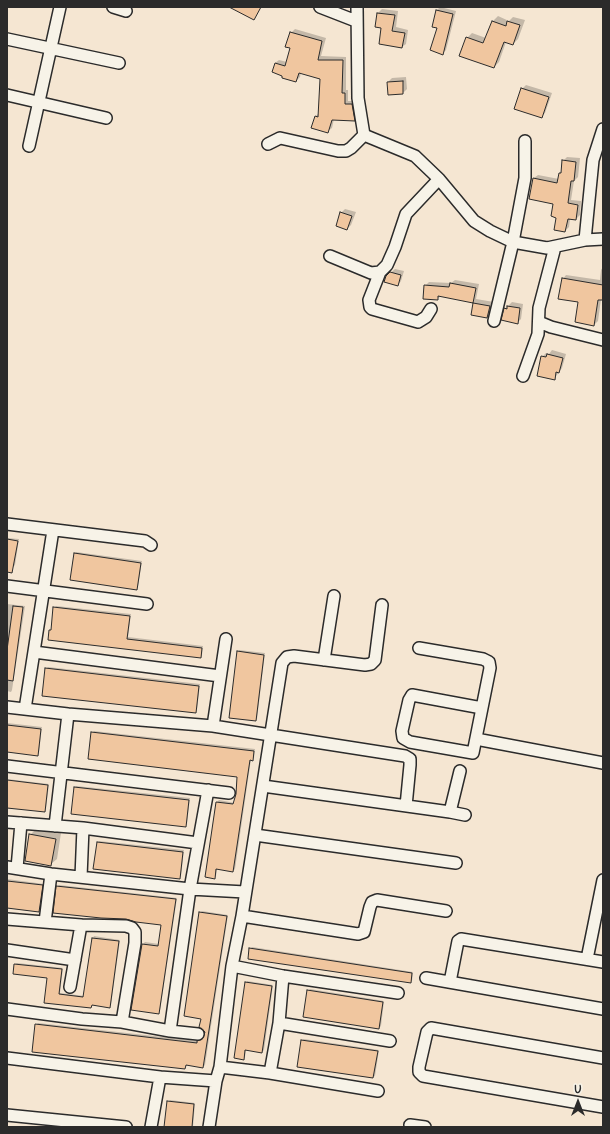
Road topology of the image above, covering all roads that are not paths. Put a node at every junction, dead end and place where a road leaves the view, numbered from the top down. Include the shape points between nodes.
1 (60, 7) edge
2 (112, 7) edge
3 (320, 7) edge
4 (357, 7) edge
5 (126, 11) dead end
6 (356, 21) junction
7 (7, 39) edge
8 (50, 48) junction
9 (119, 63) dead end
10 (7, 95) edge
11 (38, 102) junction
12 (106, 118) dead end
13 (603, 129) edge
14 (364, 135) junction
15 (525, 141) dead end
16 (268, 144) dead end
17 (29, 146) dead end
18 (439, 179) junction
19 (603, 239) edge
20 (585, 240) junction
21 (513, 242) junction
22 (555, 247) junction
23 (330, 256) dead end
24 (380, 272) junction
25 (431, 309) dead end
26 (494, 321) dead end
27 (539, 322) junction
28 (603, 340) edge
29 (523, 376) dead end
30 (7, 524) edge
31 (53, 530) junction
32 (151, 545) dead end
33 (7, 586) edge
34 (44, 591) junction
35 (334, 596) dead end
36 (147, 604) dead end
37 (382, 605) dead end
38 (226, 639) dead end
39 (420, 648) dead end
40 (34, 652) junction
41 (324, 660) junction
42 (220, 676) junction
43 (7, 707) edge
44 (482, 708) junction
45 (25, 709) junction
46 (68, 714) junction
47 (213, 726) junction
48 (270, 736) junction
49 (476, 739) junction
50 (603, 763) edge
51 (7, 766) edge
52 (460, 771) dead end
53 (61, 772) junction
54 (263, 786) junction
55 (208, 790) junction
56 (228, 793) dead end
57 (406, 806) junction
58 (450, 812) junction
59 (464, 815) dead end
60 (7, 822) edge
61 (21, 823) junction
62 (55, 826) junction
63 (83, 828) junction
64 (255, 835) junction
65 (198, 843) junction
66 (456, 863) dead end
67 (12, 868) edge
68 (50, 874) junction
69 (81, 877) junction
70 (603, 880) edge
71 (190, 889) junction
72 (245, 892) junction
73 (446, 911) dead end
74 (600, 913) edge
75 (242, 916) junction
76 (7, 919) edge
77 (46, 922) junction
78 (81, 925) junction
79 (7, 950) edge
80 (587, 959) junction
81 (75, 960) junction
82 (603, 962) edge
83 (232, 966) junction
84 (283, 976) junction
85 (426, 978) dead end
86 (450, 982) junction
87 (70, 987) dead end
88 (398, 993) dead end
89 (7, 1009) edge
90 (603, 1009) edge
91 (122, 1022) junction
92 (279, 1023) junction
93 (170, 1031) junction
94 (198, 1034) dead end
95 (390, 1041) dead end
96 (7, 1058) edge
97 (603, 1058) edge
98 (220, 1067) junction
99 (270, 1073) junction
100 (160, 1076) junction
101 (216, 1081) junction
102 (378, 1091) dead end
103 (603, 1107) edge
104 (7, 1115) edge
105 (410, 1124) dead end
106 (126, 1127) edge
107 (151, 1127) edge
108 (209, 1127) edge
109 (425, 1127) edge

1 - 8 street
2 - 5 street
3 - 6 street
4 - 6 street
6 - 14 street via 358,98
7 - 8 street
8 - 9 street
8 - 11 street
10 - 11 street
11 - 12 street
11 - 17 street
13 - 20 street via 593,160
14 - 16 street via 346,150 280,138
14 - 18 street via 415,156
15 - 21 street via 525,178
18 - 21 street via 474,221
18 - 24 street via 406,214 387,265
19 - 20 street
20 - 22 street
21 - 22 street
21 - 26 street
22 - 27 street via 539,308
23 - 24 street via 371,273
24 - 25 street via 369,300 370,307 418,322 426,317
27 - 28 street
27 - 29 street via 538,334
30 - 31 street
31 - 32 street via 145,541
31 - 34 street
33 - 34 street
34 - 36 street
34 - 40 street
35 - 41 street
37 - 41 street via 375,660 372,664
38 - 42 street
39 - 44 street via 488,662 490,668
40 - 42 street
40 - 45 street
41 - 48 street via 294,656 287,657 282,663
42 - 47 street
43 - 45 street
44 - 49 street
44 - 49 street via 412,695 402,731 403,738 410,742 473,753
45 - 46 street
46 - 47 street
46 - 53 street
47 - 48 street
48 - 54 street
48 - 57 street via 405,756 410,759
49 - 50 street
51 - 53 street
52 - 58 street
53 - 55 street
53 - 62 street
54 - 57 street
54 - 64 street
55 - 56 street
55 - 65 street
57 - 58 street
58 - 59 street
60 - 61 street
61 - 62 street
61 - 67 street
62 - 63 street
63 - 65 street
63 - 69 street
64 - 66 street
64 - 72 street
65 - 71 street
67 - 68 street
68 - 69 street
68 - 77 street
69 - 71 street
70 - 74 street
71 - 72 street
71 - 93 street
72 - 75 street
73 - 75 street via 376,900 370,907 364,932 358,934
74 - 80 street
75 - 83 street
76 - 77 street
77 - 78 street
78 - 81 street
78 - 91 street via 126,926 135,932
79 - 81 street
80 - 82 street
80 - 86 street via 461,939 458,941
81 - 87 street
83 - 84 street
83 - 98 street
84 - 88 street
84 - 92 street
85 - 86 street
86 - 90 street
89 - 91 street
91 - 93 street
92 - 95 street
92 - 99 street
93 - 94 street
96 - 100 street
97 - 103 street via 431,1028 427,1032 419,1072 423,1076
98 - 99 street
98 - 101 street
99 - 102 street
100 - 101 street
100 - 107 street
101 - 108 street
104 - 106 street
105 - 109 street

